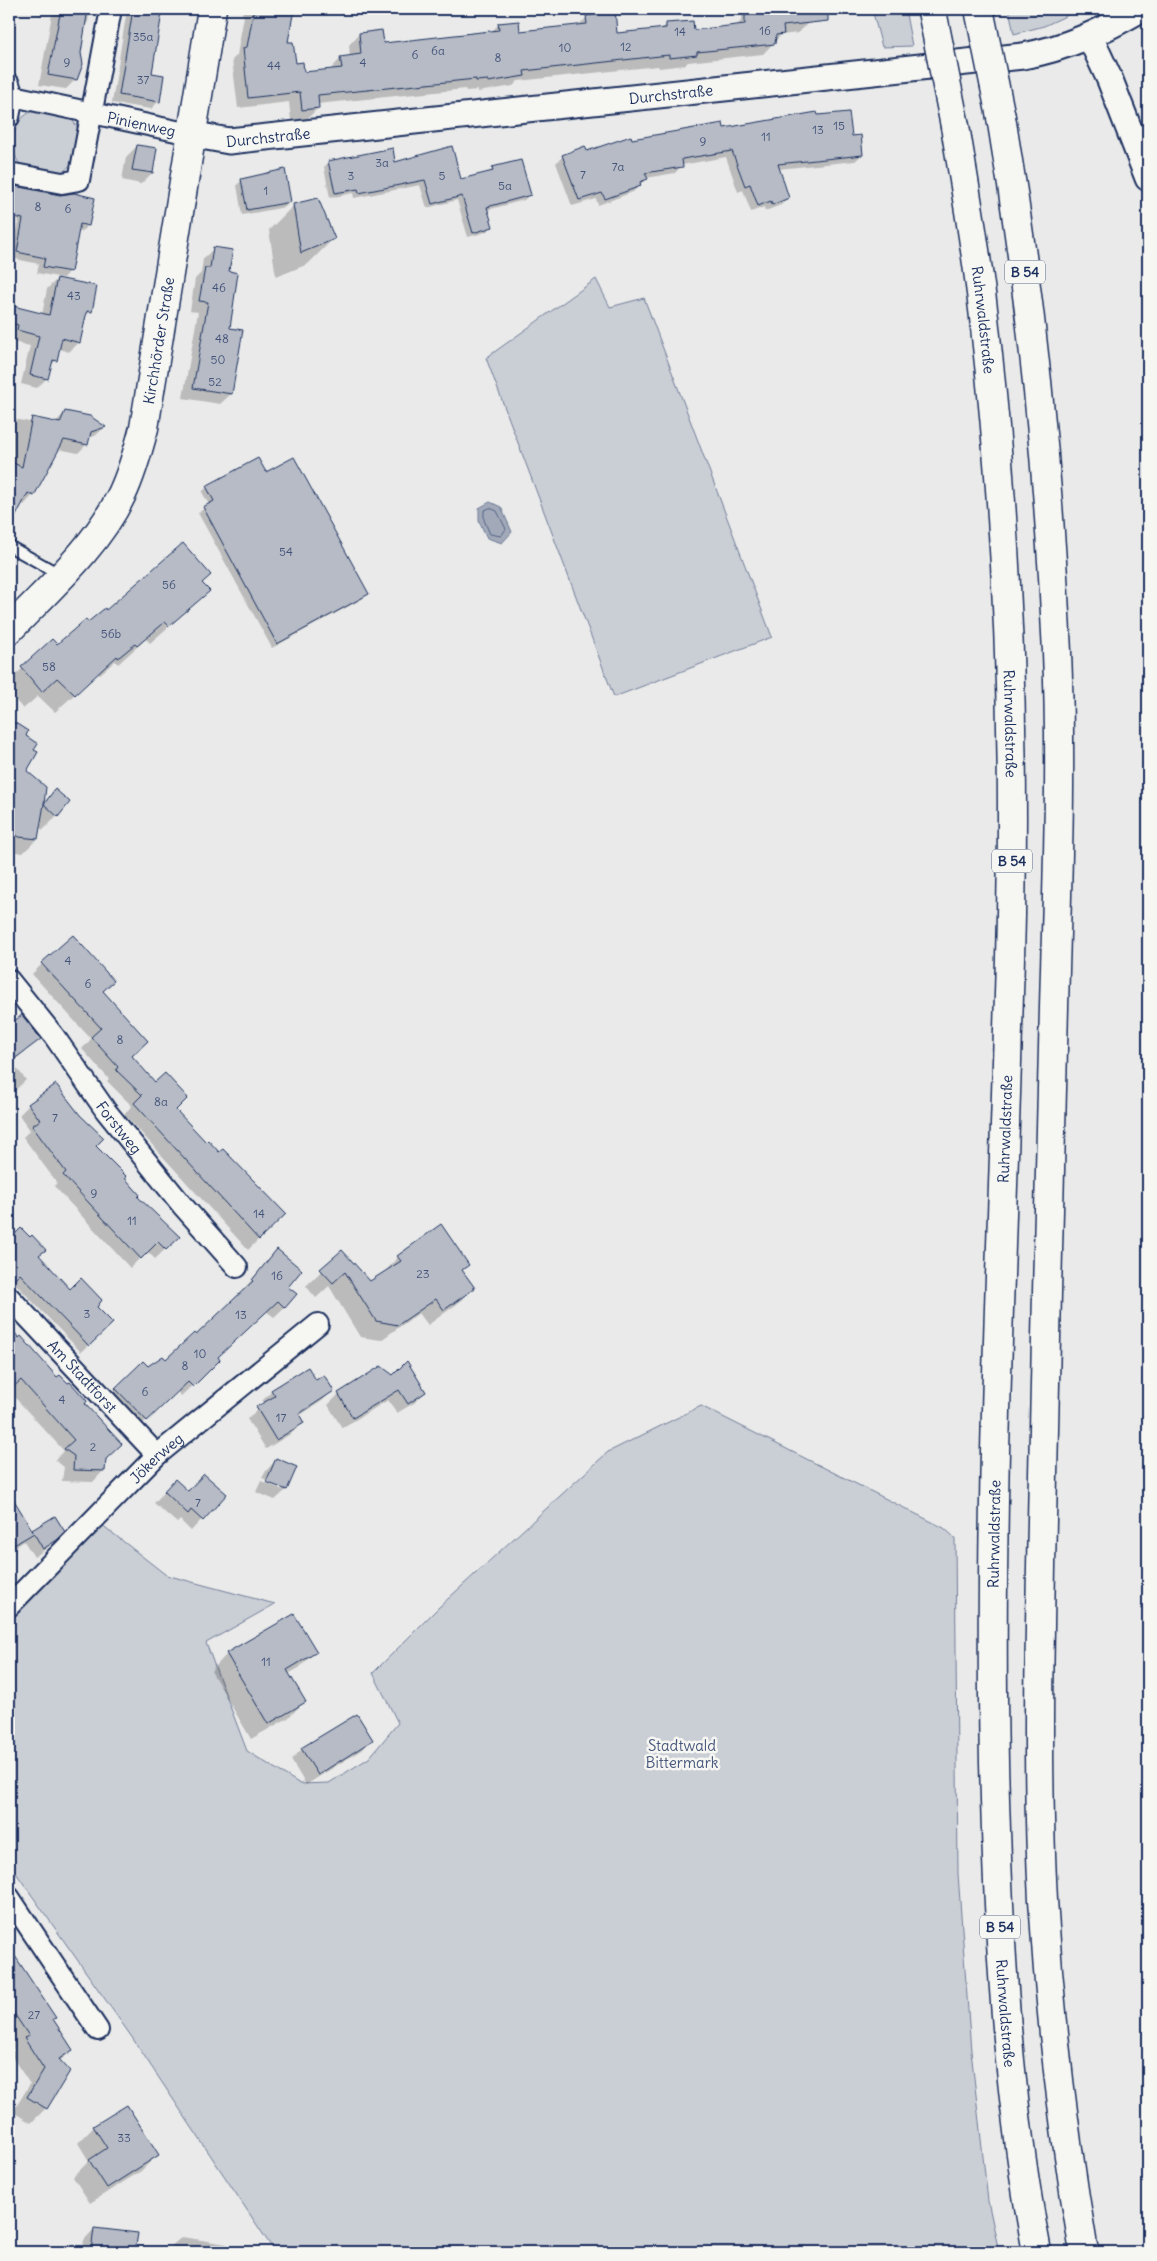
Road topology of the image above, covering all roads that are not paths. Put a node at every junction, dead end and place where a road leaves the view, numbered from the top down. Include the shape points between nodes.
1 (112, 9) edge
2 (212, 9) edge
3 (979, 9) edge
4 (1141, 9) edge
5 (932, 10) edge
6 (1090, 37) junction
7 (11, 90) edge
8 (92, 112) junction
9 (9, 117) edge
10 (190, 134) junction
11 (9, 173) edge
12 (1148, 178) edge
13 (9, 546) edge
14 (62, 576) junction
15 (9, 630) edge
16 (9, 980) edge
17 (237, 1267) dead end
18 (9, 1296) edge
19 (318, 1324) dead end
20 (157, 1455) junction
21 (9, 1606) edge
22 (9, 1897) edge
23 (98, 2030) dead end
24 (1037, 2252) edge
25 (1084, 2252) edge

1 - 8 street, Pinienweg
2 - 10 main road, Kirchhörder Straße
3 - 25 main road, B 54, bridge via 1001,117 1030,307 1042,428 1057,655 1058,812 1038,1732 1043,1900 1057,2068
4 - 6 street, Durchstraße
5 - 24 main road, Ruhrwaldstraße / B 54, bridge via 974,239 985,327 1008,620 1011,911 996,1439 993,1685 1002,1972 1017,2122
6 - 10 street, Durchstraße via 1065,47 1023,56 494,114 229,141
6 - 12 street
7 - 8 street, Pinienweg
7 - 9 street, Pinienweg
8 - 10 street, Pinienweg
8 - 11 street, Pinienweg via 79,180 62,183
10 - 14 main road, Kirchhörder Straße via 144,428 135,462 122,495 102,527
13 - 14 lane
14 - 15 main road, Kirchhörder Straße
16 - 17 street, Forstweg via 54,1036 106,1111
18 - 20 street, Am Stadtforst
19 - 20 street, Jökerweg
20 - 21 street, Jökerweg
22 - 23 street

